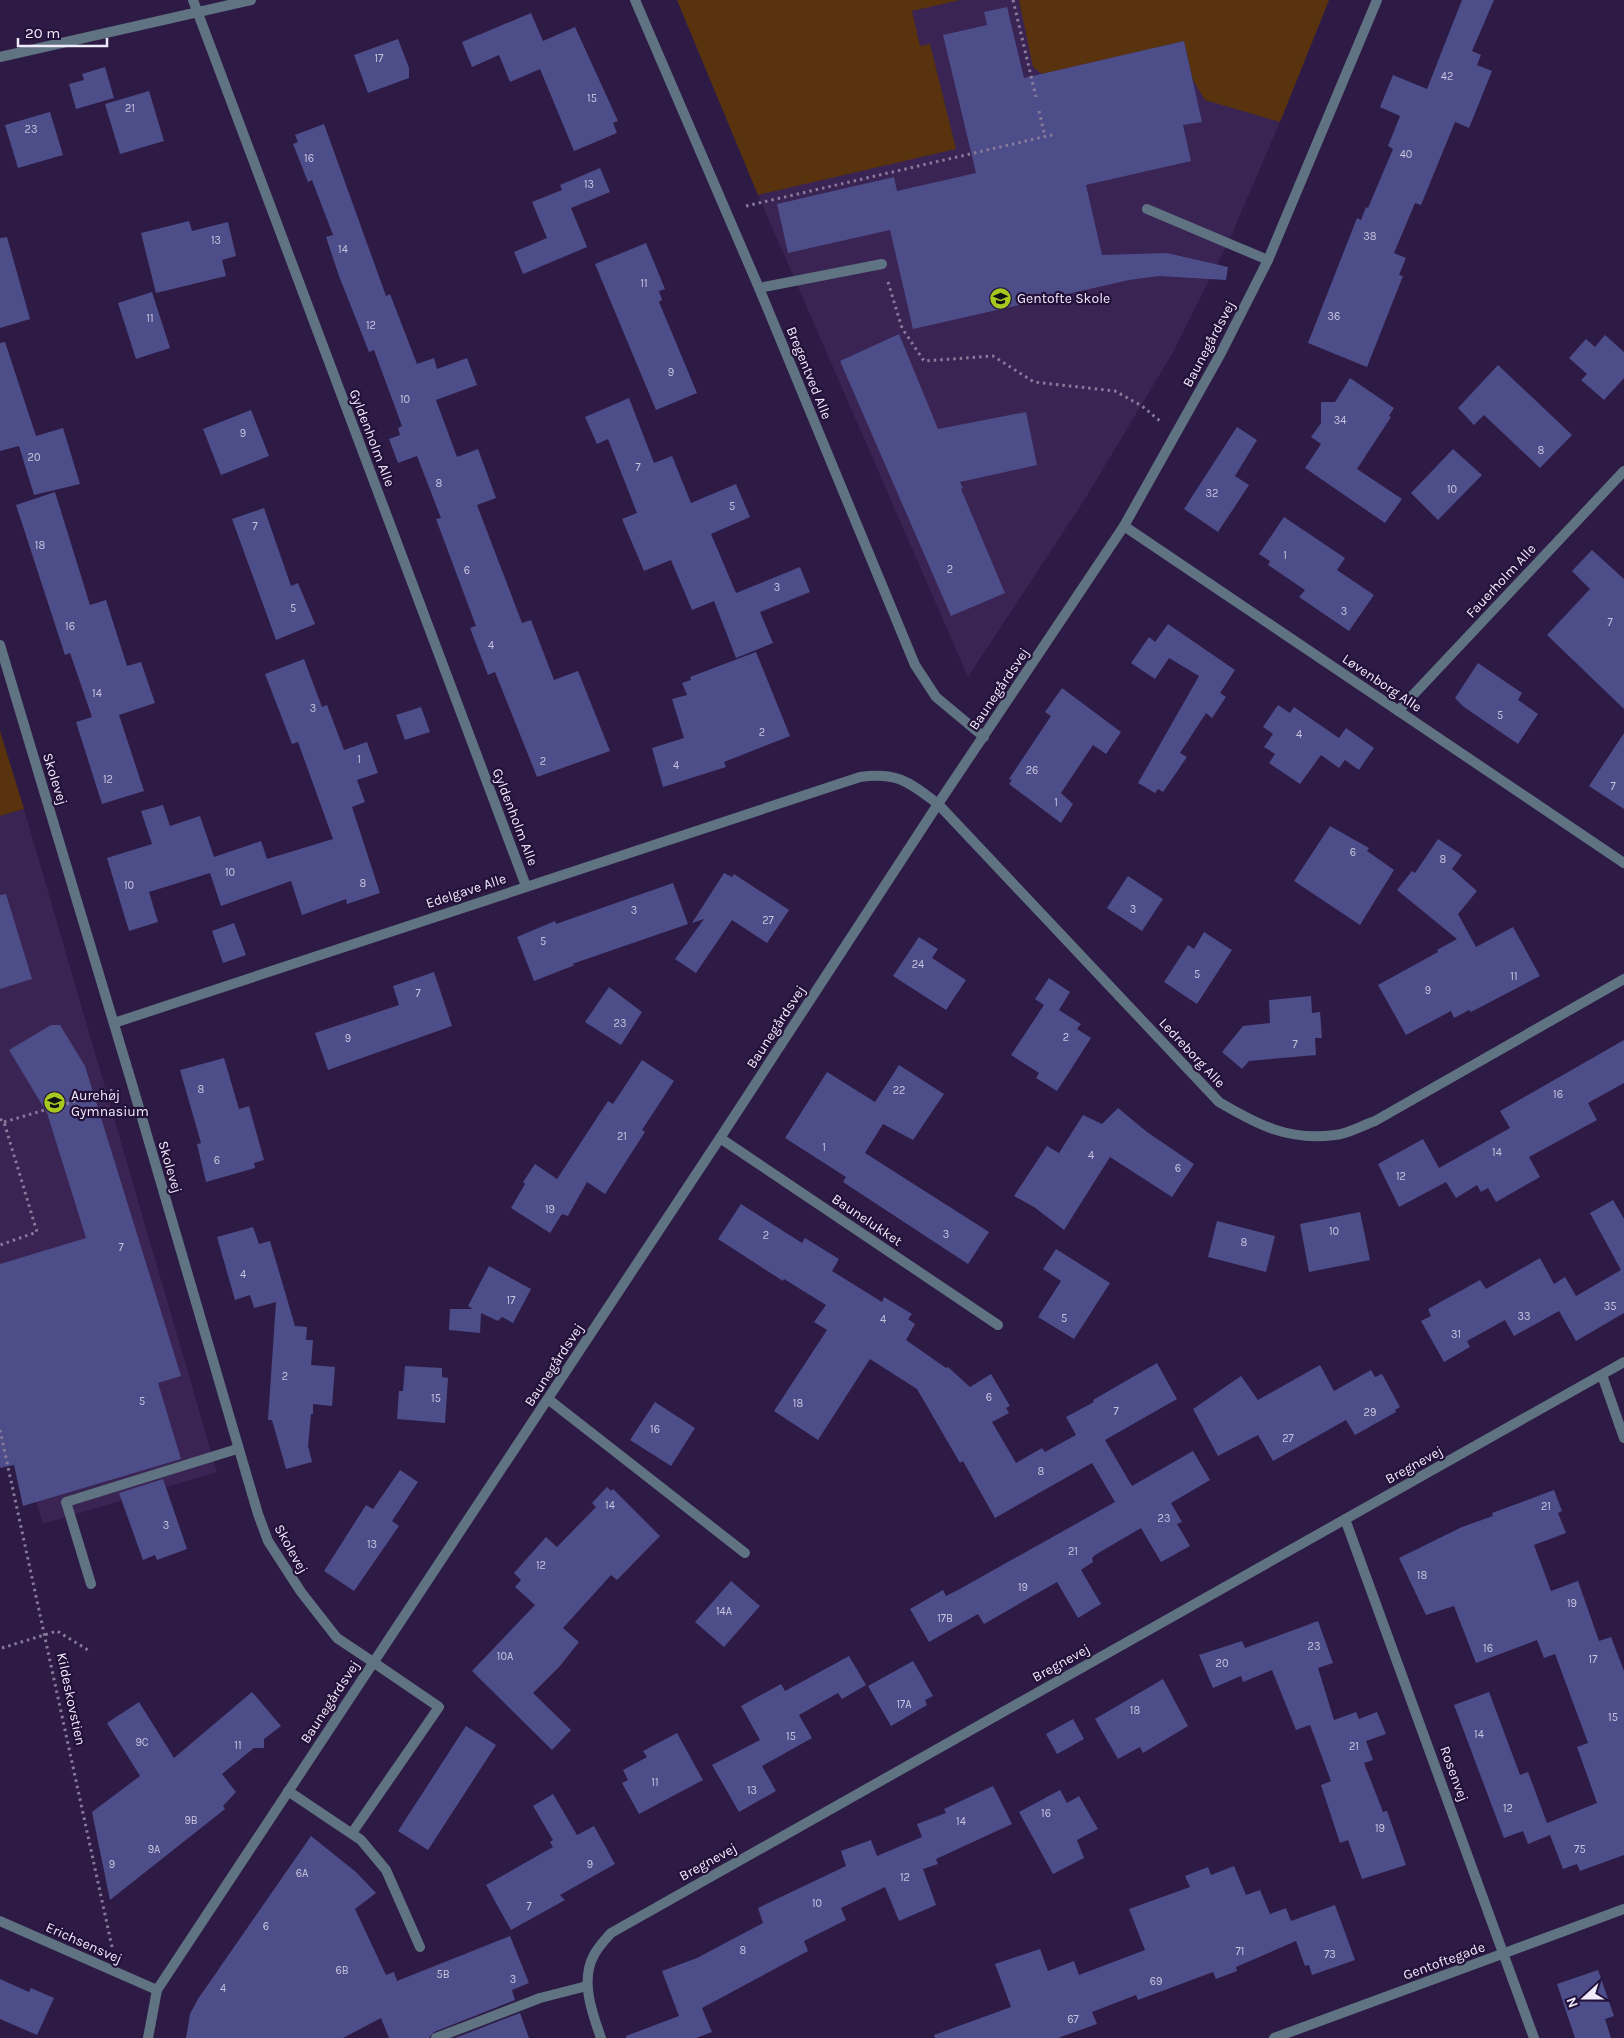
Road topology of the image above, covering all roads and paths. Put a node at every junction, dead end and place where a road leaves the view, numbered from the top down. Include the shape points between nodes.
1 (193, 0) edge
2 (251, 0) edge
3 (635, 0) edge
4 (1013, 0) edge
5 (1377, 0) edge
6 (198, 12) junction
7 (0, 57) edge
8 (1036, 97) dead end
9 (1039, 111) dead end
10 (1056, 134) dead end
11 (1045, 137) junction
12 (1147, 209) dead end
13 (726, 211) junction
14 (1268, 260) junction
15 (882, 264) joint
16 (759, 288) junction
17 (1175, 434) junction
18 (1624, 471) edge
19 (1124, 526) junction
20 (0, 645) edge
21 (1398, 711) junction
22 (984, 737) junction
23 (938, 804) junction
24 (1624, 862) edge
25 (526, 886) junction
26 (1624, 979) edge
27 (114, 1023) junction
28 (132, 1084) junction
29 (0, 1119) edge
30 (4, 1122) junction
31 (720, 1138) junction
32 (0, 1245) edge
33 (998, 1325) dead end
34 (1624, 1362) edge
35 (1602, 1375) junction
36 (548, 1399) junction
37 (0, 1430) edge
38 (1624, 1438) edge
39 (237, 1449) junction
40 (1346, 1519) junction
41 (745, 1553) dead end
42 (91, 1584) dead end
43 (45, 1633) junction
44 (2, 1648) dead end
45 (88, 1650) dead end
46 (373, 1662) junction
47 (288, 1791) junction
48 (352, 1834) junction
49 (1624, 1909) edge
50 (0, 1920) edge
51 (420, 1947) dead end
52 (1505, 1953) junction
53 (118, 1974) junction
54 (587, 1986) junction
55 (157, 1990) junction
56 (148, 2038) edge
57 (436, 2038) edge
58 (601, 2038) edge
59 (1274, 2038) edge
60 (1534, 2038) edge

1 - 6 street, Gyldenholm Alle
2 - 6 street
3 - 13 street, Bregentved Alle
4 - 8 path
5 - 14 street, Baunegårdsvej
6 - 7 street
6 - 25 street, Gyldenholm Alle
9 - 11 path
10 - 11 path
11 - 13 path
12 - 14 street
13 - 16 street, Bregentved Alle
14 - 17 street, Baunegårdsvej
15 - 16 street
15 - 17 path via 902,328 924,361 993,356 1034,382 1115,391 1142,406
16 - 22 street, Bregentved Alle via 915,665 936,697
17 - 19 street, Baunegårdsvej
18 - 21 street, Fauerholm Alle
19 - 21 street, Løvenborg Alle
19 - 22 street, Baunegårdsvej
20 - 27 street, Skolevej
21 - 24 street, Løvenborg Alle
22 - 23 street, Baunegårdsvej
23 - 25 street, Edelgave Alle via 906,781 882,774 860,776
23 - 26 street, Ledreborg Alle via 1219,1102 1259,1125 1297,1136 1336,1135 1375,1120
23 - 31 street, Baunegårdsvej
25 - 27 street, Edelgave Alle
27 - 28 street, Skolevej
28 - 30 path
28 - 39 street, Skolevej
29 - 30 path
30 - 32 path via 37,1232
31 - 33 street, Baunelukket
31 - 36 street, Baunegårdsvej
34 - 35 street, Bregnevej
35 - 38 street
35 - 40 street, Bregnevej
36 - 41 street
36 - 46 street, Baunegårdsvej
37 - 43 path, Kildeskovstien
39 - 42 street via 66,1502
39 - 46 street, Skolevej via 258,1514 281,1564 337,1638
40 - 52 street, Rosenvej
40 - 54 street, Bregnevej via 611,1933 593,1956
43 - 44 path
43 - 45 path via 57,1631
43 - 53 path, Kildeskovstien
46 - 47 street, Baunegårdsvej
46 - 48 street, Skolevej via 438,1707
47 - 48 street
47 - 55 street, Baunegårdsvej
48 - 51 street via 386,1870
49 - 52 street, Gentoftegade
50 - 53 street, Erichsensvej
52 - 59 street, Gentoftegade
52 - 60 street, Rosenvej
53 - 55 street, Erichsensvej
54 - 57 street via 540,1998
54 - 58 street, Bregnevej
55 - 56 street, Baunegårdsvej

